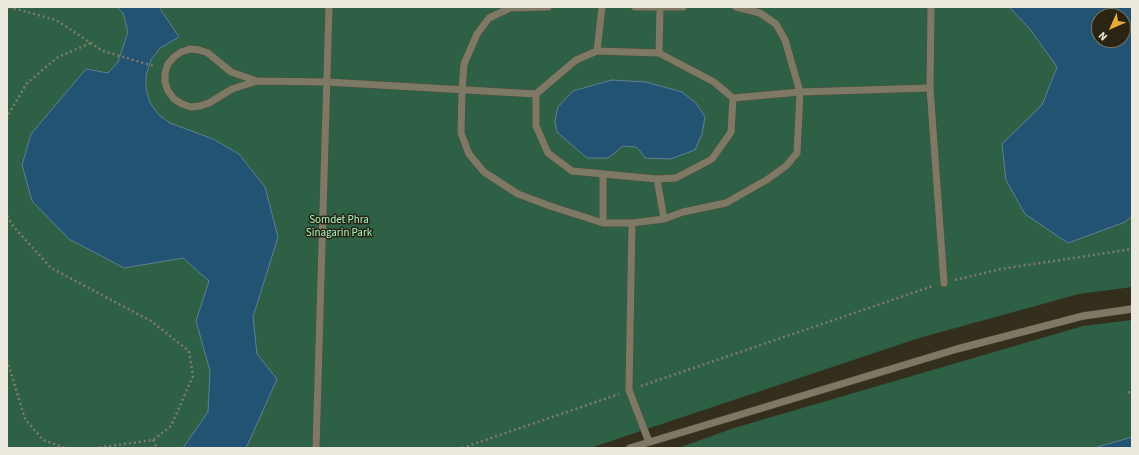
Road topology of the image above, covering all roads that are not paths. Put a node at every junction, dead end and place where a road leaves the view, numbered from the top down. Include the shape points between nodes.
1 (329, 7) edge
2 (548, 7) edge
3 (602, 7) edge
4 (635, 7) edge
5 (683, 7) edge
6 (736, 7) edge
7 (931, 7) edge
8 (660, 8) edge
9 (597, 51) junction
10 (658, 53) junction
11 (257, 81) junction
12 (327, 82) junction
13 (930, 88) junction
14 (462, 90) junction
15 (800, 92) junction
16 (536, 94) junction
17 (732, 98) junction
18 (603, 175) junction
19 (657, 179) junction
20 (664, 219) junction
21 (603, 223) junction
22 (632, 223) junction
23 (944, 283) road end
24 (1132, 309) edge
25 (649, 442) junction
26 (316, 448) edge
27 (630, 448) edge

1 - 12 lane
2 - 14 lane via 510,8 489,18 477,34 464,64
3 - 9 lane
4 - 8 lane
5 - 8 lane
6 - 15 lane via 760,13 776,24 785,40
7 - 13 lane
8 - 10 lane
9 - 10 lane
9 - 16 lane via 576,60
10 - 17 lane via 714,82
11 - 11 lane via 232,89 209,103 191,107 174,99 168,91 165,73 168,64 177,55 199,50 208,53 231,72
11 - 12 lane
12 - 14 lane
12 - 26 lane
13 - 15 lane
13 - 23 lane
14 - 16 lane
14 - 21 lane via 461,133 469,154 484,172 518,194
15 - 17 lane
15 - 20 lane via 797,153 786,166 726,203 683,212
16 - 18 lane via 536,126 548,153 572,171
17 - 19 lane via 731,132 712,159 676,178
18 - 19 lane
18 - 21 lane
19 - 20 lane
20 - 22 lane
21 - 22 lane
22 - 25 lane via 629,390
24 - 25 lane via 1083,316 957,349
25 - 27 lane

